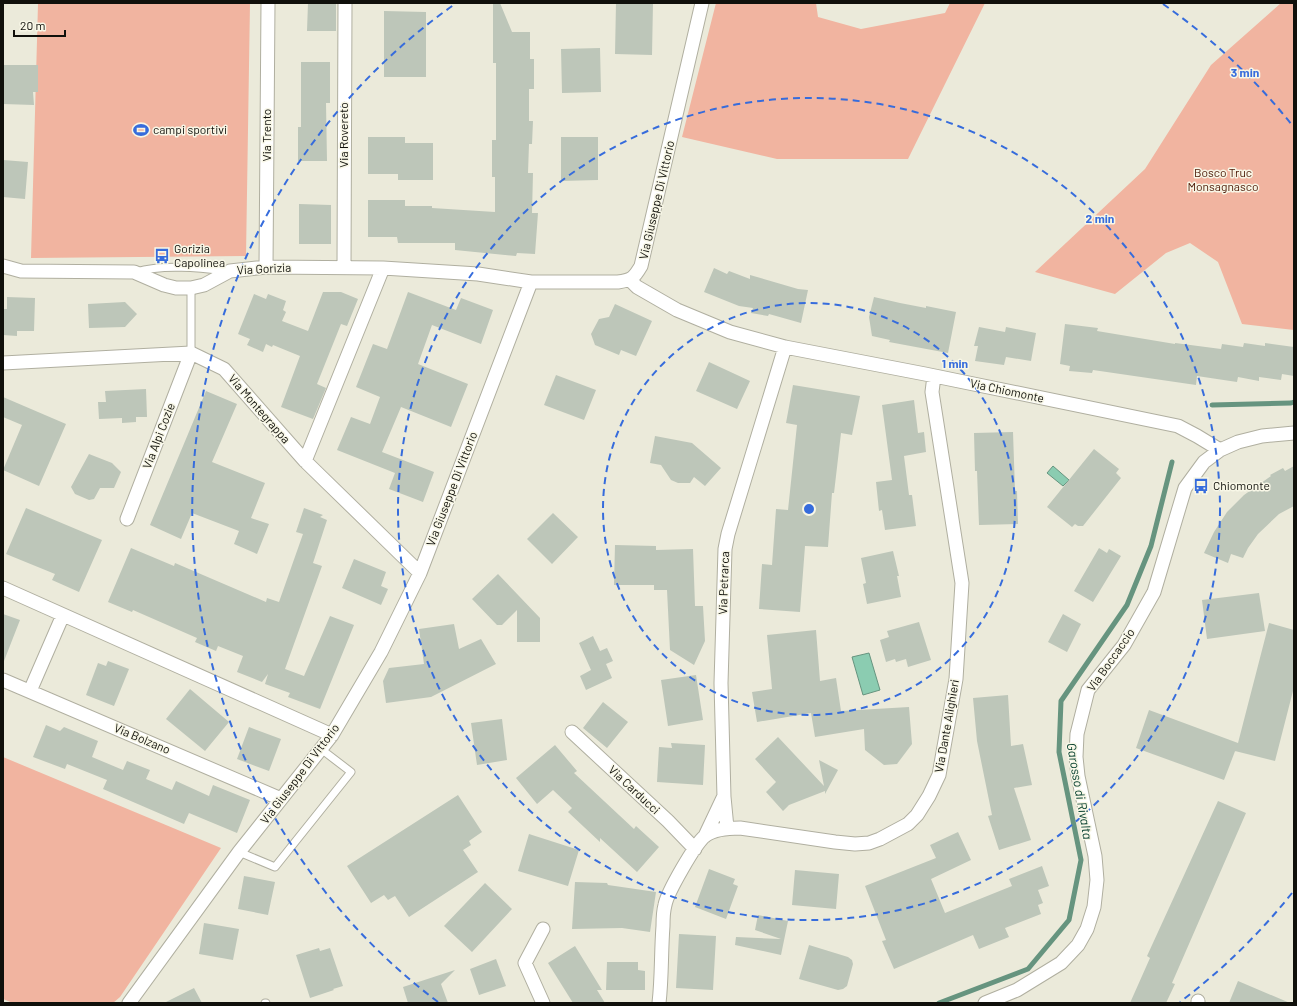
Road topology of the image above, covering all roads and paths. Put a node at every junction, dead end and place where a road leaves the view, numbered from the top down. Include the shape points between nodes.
1 (268, 3) edge
2 (345, 3) edge
3 (702, 3) edge
4 (3, 266) edge
5 (266, 267) junction
6 (344, 267) junction
7 (383, 268) junction
8 (230, 271) junction
9 (134, 272) junction
10 (630, 280) junction
11 (531, 282) junction
12 (192, 288) junction
13 (785, 347) junction
14 (191, 353) junction
15 (3, 362) edge
16 (934, 376) junction
17 (1294, 433) edge
18 (1220, 450) junction
19 (305, 461) junction
20 (127, 519) dead end
21 (420, 573) junction
22 (3, 588) edge
23 (63, 615) junction
24 (3, 680) edge
25 (30, 691) junction
26 (572, 732) dead end
27 (332, 735) junction
28 (321, 749) junction
29 (724, 797) junction
30 (281, 799) junction
31 (727, 828) junction
32 (705, 836) junction
33 (694, 849) junction
34 (239, 852) junction
35 (543, 929) dead end
36 (129, 1003) edge
37 (543, 1003) edge
38 (659, 1003) edge
39 (985, 1003) edge

1 - 5 street, Via Trento
2 - 6 street, Via Rovereto
3 - 10 street, Via Giuseppe Di Vittorio via 641,266
4 - 9 street, Via Gorizia via 21,271
5 - 6 street, Via Gorizia
5 - 8 street, Via Gorizia
6 - 7 street, Via Gorizia
7 - 11 street, Via Gorizia via 478,274
7 - 19 street
8 - 9 lane via 204,268 149,268
8 - 12 street, Via Gorizia via 204,285
9 - 12 street, Via Gorizia via 164,285
10 - 11 street
10 - 13 street, Via Chiomonte via 677,310 730,332
11 - 21 street, Via Giuseppe Di Vittorio
12 - 14 lane
13 - 16 street, Via Chiomonte
13 - 29 street, Via Petrarca via 725,550 721,683
14 - 15 street, Via Montegrappa
14 - 19 street, Via Montegrappa via 224,369
14 - 20 street, Via Alpi Cozie
16 - 18 street, Via Chiomonte via 1178,426
16 - 31 street, Via Dante Alighieri via 932,392 962,583 956,679 940,775 917,815 908,824 868,843 835,842 753,829
17 - 18 street via 1262,436
18 - 39 street, Via Boccaccio via 1204,462 1185,488 1154,592 1124,645 1088,690 1077,734 1076,757 1095,856 1097,880 1094,907 1087,929 1078,945 1061,963 1017,990
19 - 21 street, Via Montegrappa
21 - 27 street, Via Giuseppe Di Vittorio via 381,652
22 - 23 street
23 - 25 street
23 - 27 street
24 - 25 street, Via Bolzano
25 - 30 street, Via Bolzano
26 - 33 street, Via Carducci via 668,821
27 - 28 street, Via Giuseppe Di Vittorio
28 - 30 street, Via Giuseppe Di Vittorio
28 - 34 lane via 351,772 275,867
29 - 31 street, Via Petrarca
29 - 32 street
30 - 34 street, Via Giuseppe Di Vittorio
31 - 32 street, Via Dante Alighieri
32 - 33 street, Via Dante Alighieri
33 - 38 street, Via Dante Alighieri via 665,904
34 - 36 street, Via Giuseppe Di Vittorio
35 - 37 street via 525,963

